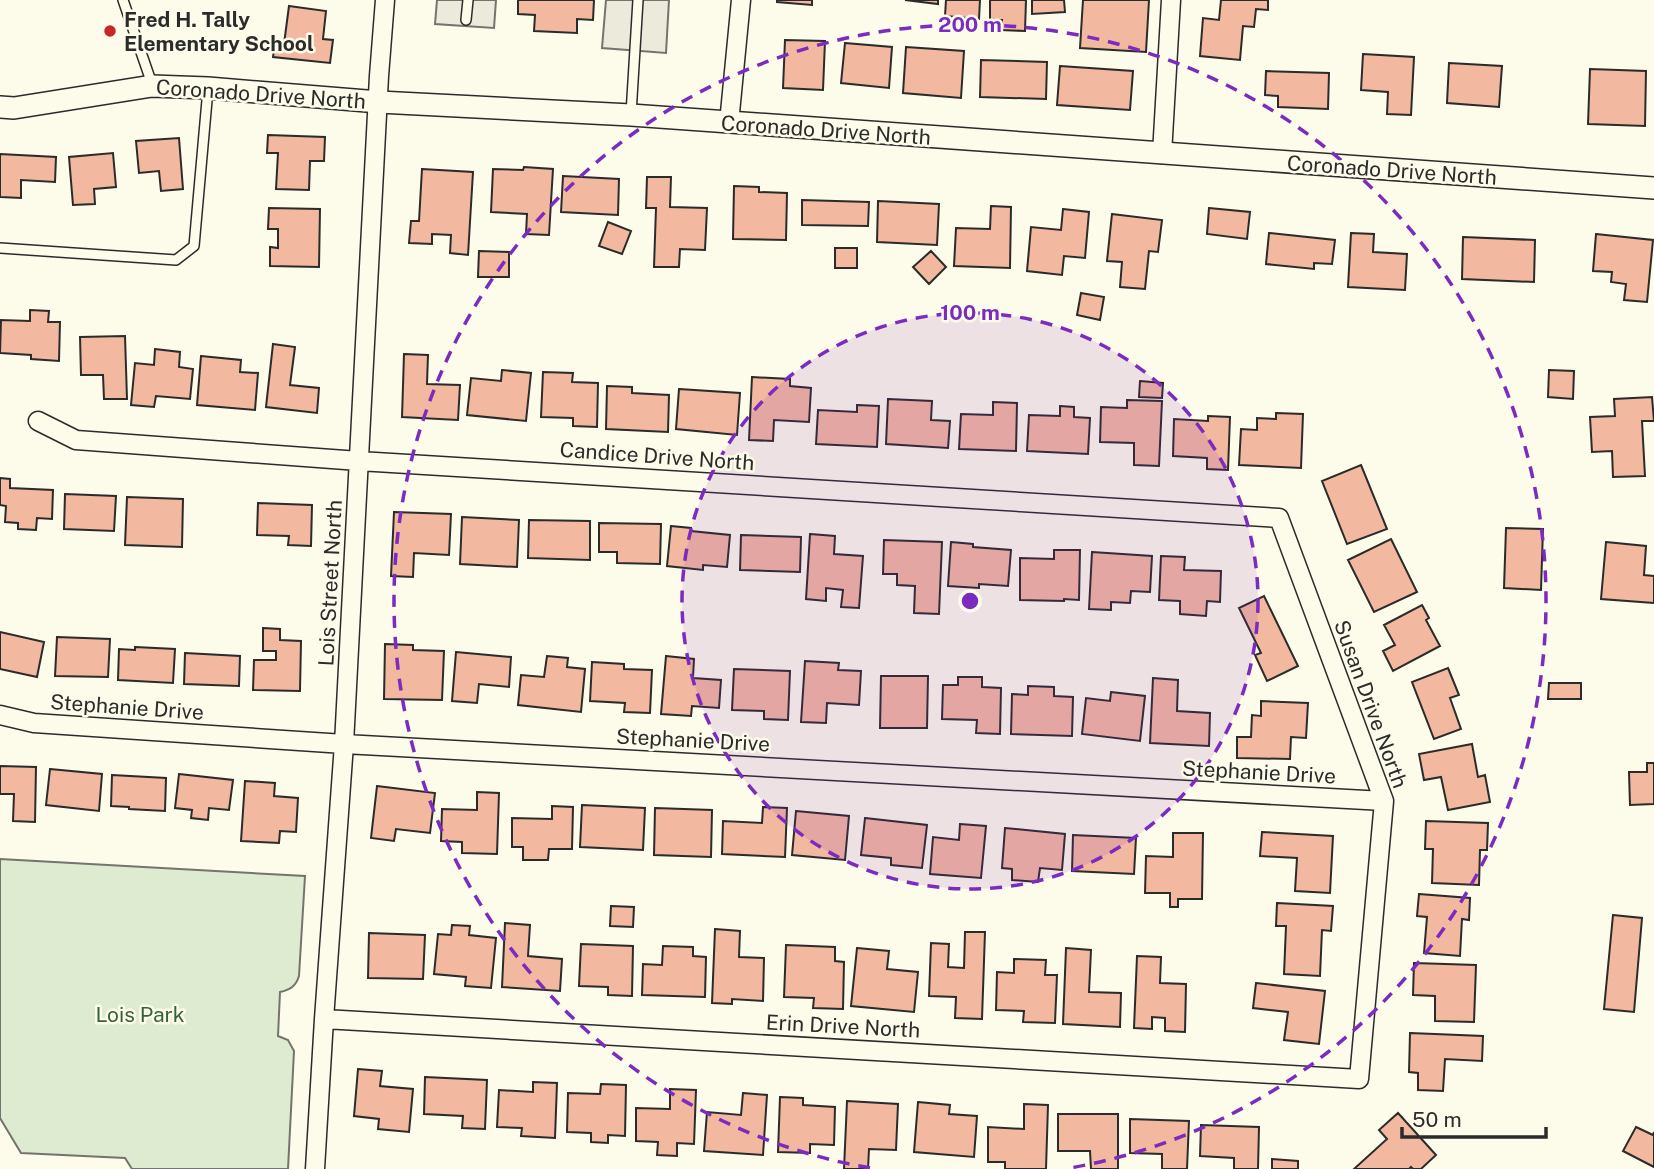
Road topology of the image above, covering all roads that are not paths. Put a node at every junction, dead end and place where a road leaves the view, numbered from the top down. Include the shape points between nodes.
1 (123, 0) edge
2 (385, 0) edge
3 (468, 0) edge
4 (638, 0) edge
5 (741, 0) edge
6 (1171, 0) edge
7 (466, 19) dead end
8 (152, 86) junction
9 (208, 88) junction
10 (379, 102) junction
11 (0, 107) edge
12 (631, 116) junction
13 (729, 124) junction
14 (1162, 154) junction
15 (1654, 188) edge
16 (0, 248) edge
17 (38, 421) dead end
18 (359, 461) junction
19 (1279, 518) joint
20 (0, 715) edge
21 (344, 744) junction
22 (1384, 802) junction
23 (324, 1019) junction
24 (1359, 1079) joint
25 (315, 1169) edge

1 - 8 lane
2 - 10 street, Lois Street North
3 - 7 lane
4 - 12 lane
5 - 13 street
6 - 14 street
8 - 9 street, Coronado Drive North
8 - 11 street, Coronado Drive North
9 - 10 street, Coronado Drive North
9 - 16 lane via 194,246 176,260
10 - 12 street, Coronado Drive North
10 - 18 street, Lois Street North
12 - 13 street, Coronado Drive North
13 - 14 street, Coronado Drive North
14 - 15 street, Coronado Drive North
17 - 18 street, Candice Drive North via 76,440
18 - 19 street, Candice Drive North
18 - 21 street, Lois Street North
19 - 22 street, Susan Drive North
20 - 21 street, Stephanie Drive via 34,723
21 - 22 street, Stephanie Drive
21 - 23 street, Lois Street North
22 - 24 street, Susan Drive North
23 - 24 street, Erin Drive North
23 - 25 street, Lois Street North

